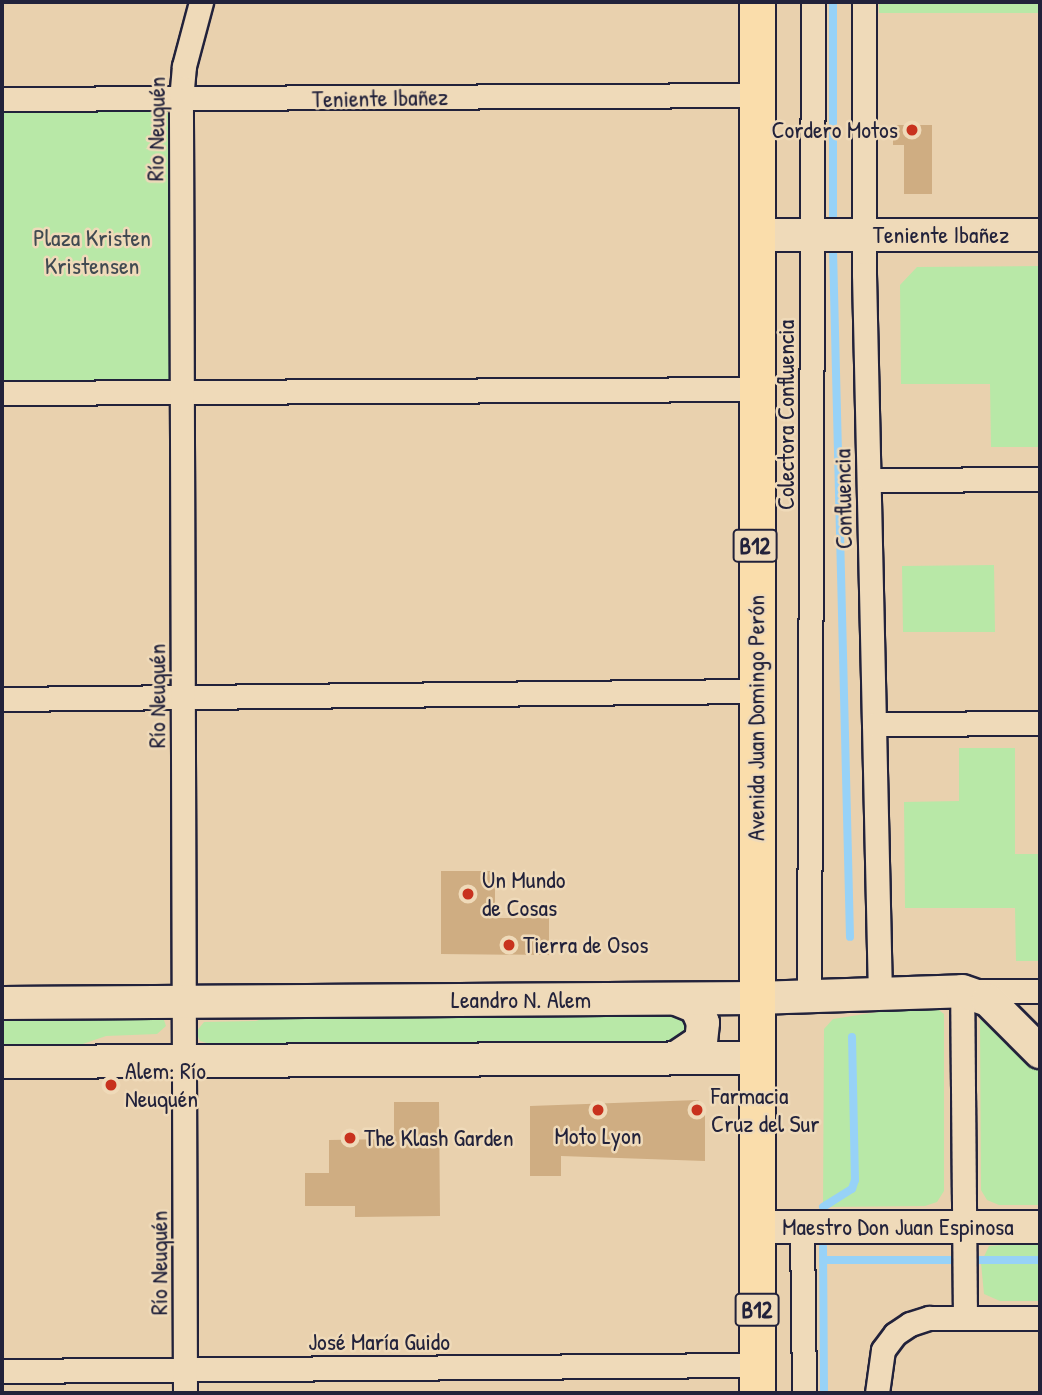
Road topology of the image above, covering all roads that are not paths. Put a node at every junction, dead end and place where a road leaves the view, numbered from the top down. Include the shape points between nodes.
1 (201, 2) edge
2 (757, 2) edge
3 (813, 2) edge
4 (864, 2) edge
5 (757, 95) junction
6 (2, 99) edge
7 (181, 100) junction
8 (758, 235) junction
9 (1040, 235) edge
10 (813, 236) junction
11 (864, 236) junction
12 (755, 389) junction
13 (2, 393) edge
14 (182, 393) junction
15 (1040, 479) edge
16 (869, 480) junction
17 (755, 691) junction
18 (183, 698) junction
19 (2, 699) edge
20 (1040, 723) edge
21 (874, 724) junction
22 (962, 991) junction
23 (1040, 991) edge
24 (880, 994) junction
25 (809, 997) junction
26 (756, 998) junction
27 (676, 999) junction
28 (2, 1003) edge
29 (184, 1003) junction
30 (1040, 1052) edge
31 (677, 1058) junction
32 (756, 1058) junction
33 (184, 1061) junction
34 (2, 1062) edge
35 (756, 1227) junction
36 (1040, 1227) edge
37 (802, 1228) junction
38 (964, 1237) junction
39 (965, 1318) junction
40 (1040, 1318) edge
41 (185, 1369) junction
42 (2, 1371) edge
43 (757, 1379) edge
44 (185, 1393) edge
45 (804, 1393) edge
46 (877, 1393) edge

1 - 7 street, Río Neuquén via 184,66
2 - 5 main road, Avenida Juan Domingo Perón / B12
3 - 10 street, Colectora Confluencia
4 - 11 street, Confluencia
5 - 7 street, Teniente Ibañez
5 - 8 main road, Avenida Juan Domingo Perón / B12
6 - 7 street, Teniente Ibañez
7 - 14 street, Río Neuquén
8 - 10 main road, Teniente Ibañez
8 - 12 main road, Avenida Juan Domingo Perón / B12
9 - 11 main road, Teniente Ibañez
10 - 11 main road, Teniente Ibañez
10 - 25 street, Colectora Confluencia
11 - 16 street, Confluencia
12 - 14 street
12 - 17 main road, Avenida Juan Domingo Perón / B12
13 - 14 street
14 - 18 street, Río Neuquén
15 - 16 street
16 - 21 street, Confluencia
17 - 18 street
17 - 26 main road, Avenida Juan Domingo Perón / B12
18 - 19 street
18 - 29 street, Río Neuquén
20 - 21 street
21 - 24 street, Confluencia
22 - 23 street, Leandro N. Alem
22 - 24 main road, Leandro N. Alem
22 - 30 main road via 988,1000
22 - 38 street
24 - 25 main road, Leandro N. Alem
25 - 26 main road, Leandro N. Alem
26 - 27 main road, Leandro N. Alem
26 - 32 main road, Avenida Juan Domingo Perón / B12
27 - 29 main road, Leandro N. Alem
27 - 31 main road via 696,1007 704,1023 701,1041
28 - 29 main road, Leandro N. Alem
29 - 33 street, Río Neuquén
31 - 32 main road
31 - 33 main road
32 - 35 main road, Avenida Juan Domingo Perón / B12
33 - 34 main road
33 - 41 street, Río Neuquén
35 - 37 main road, Maestro Don Juan Espinosa
35 - 43 main road, Avenida Juan Domingo Perón / B12
36 - 38 main road, Maestro Don Juan Espinosa
37 - 38 main road, Maestro Don Juan Espinosa
37 - 45 street
38 - 39 street
39 - 40 street
39 - 46 street via 919,1321 895,1334 880,1361
41 - 42 street, José María Guido
41 - 43 street, José María Guido
41 - 44 street, Río Neuquén

